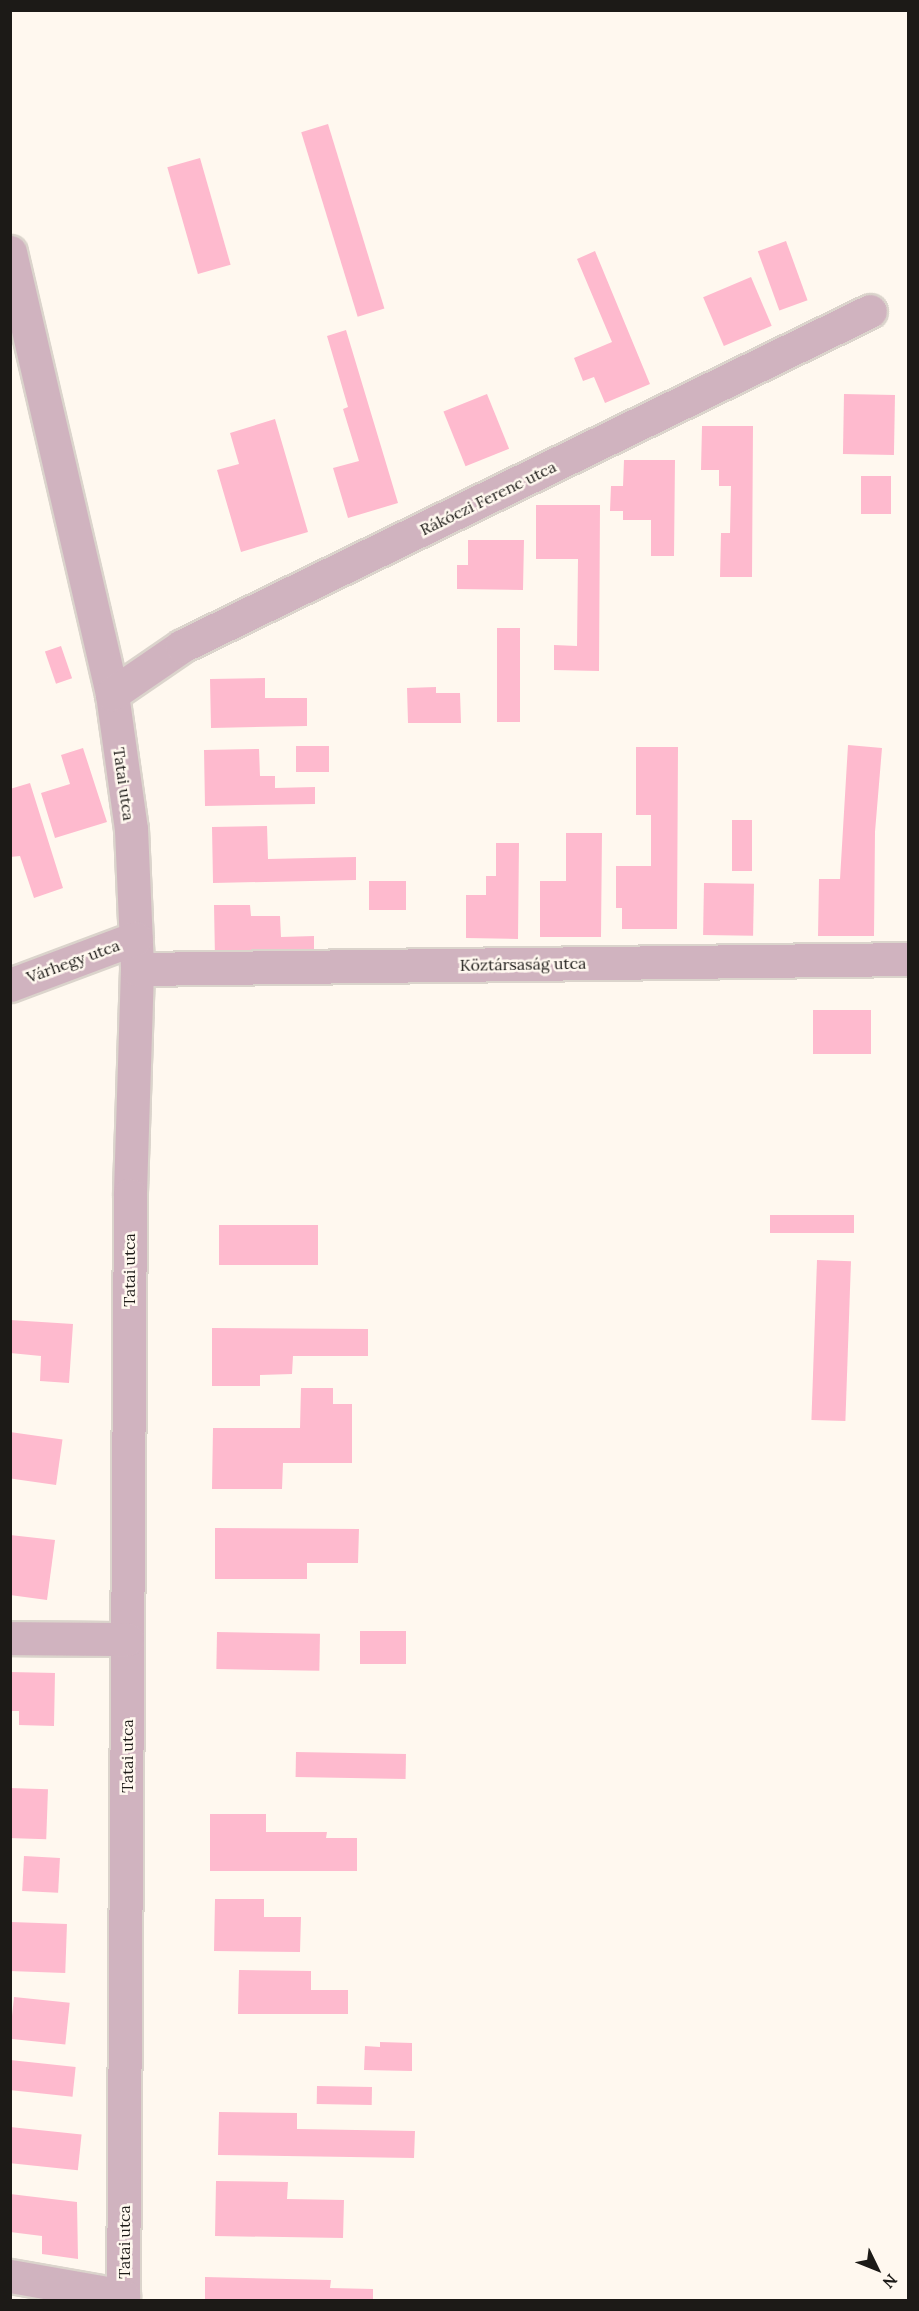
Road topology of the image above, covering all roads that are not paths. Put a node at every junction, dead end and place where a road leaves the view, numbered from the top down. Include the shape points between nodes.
1 (10, 252) edge
2 (870, 311) dead end
3 (112, 694) junction
4 (137, 954) junction
5 (909, 959) edge
6 (10, 985) edge
7 (10, 1638) edge
8 (127, 1639) junction
9 (10, 2276) edge
10 (123, 2298) edge

1 - 3 street, Tatai utca
2 - 3 street, Rákóczi Ferenc utca via 182,646
3 - 4 street, Tatai utca via 130,829
4 - 5 street, Köztársaság utca
4 - 6 street, Várhegy utca
4 - 8 street, Tatai utca via 130,1195
7 - 8 street
8 - 10 street, Tatai utca
9 - 10 street

